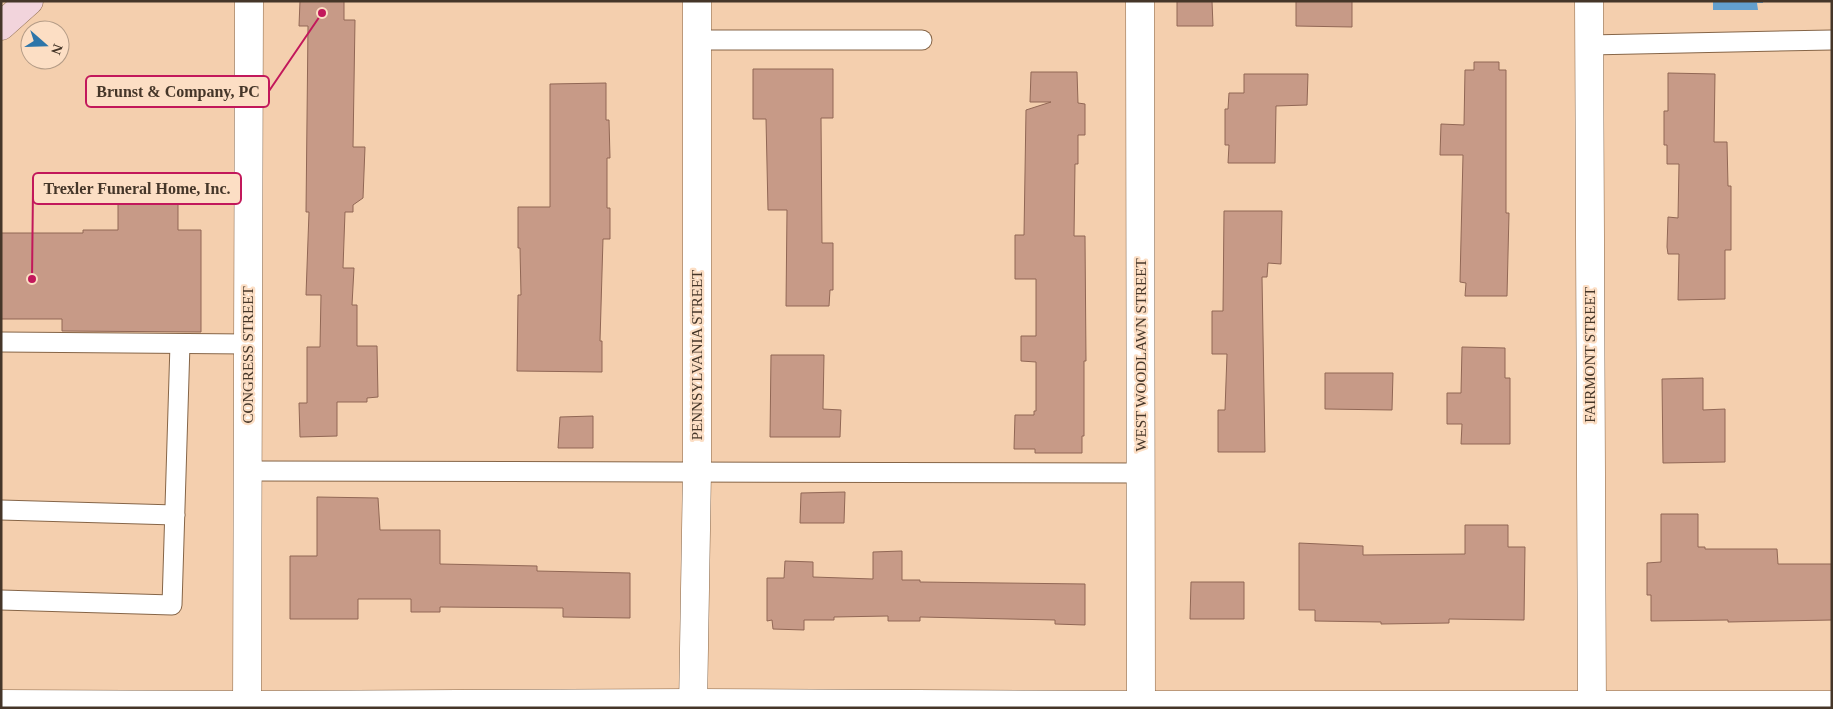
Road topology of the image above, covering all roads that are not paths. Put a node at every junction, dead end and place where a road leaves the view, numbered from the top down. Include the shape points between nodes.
1 (29, 1) edge
2 (249, 1) edge
3 (697, 1) edge
4 (1140, 1) edge
5 (1589, 1) edge
6 (1, 26) edge
7 (697, 40) junction
8 (922, 40) dead end
9 (1832, 40) edge
10 (1589, 45) junction
11 (1, 342) edge
12 (180, 344) junction
13 (248, 344) junction
14 (248, 471) junction
15 (697, 471) junction
16 (1141, 473) junction
17 (1, 510) edge
18 (175, 515) junction
19 (1, 600) edge
20 (1, 704) edge
21 (693, 705) edge
22 (1832, 705) edge
23 (1141, 706) edge
24 (1592, 706) edge
25 (247, 707) edge

1 - 6 main road
2 - 13 street, CONGRESS STREET
3 - 7 street, PENNSYLVANIA STREET
4 - 16 street, WEST WOODLAWN STREET
5 - 10 street, FAIRMONT STREET
7 - 8 lane
7 - 15 street, PENNSYLVANIA STREET
9 - 10 lane
10 - 24 street, FAIRMONT STREET
11 - 12 lane
12 - 13 lane
12 - 18 lane
13 - 14 street, CONGRESS STREET
14 - 15 lane
14 - 25 street, CONGRESS STREET
15 - 16 lane
15 - 21 street, PENNSYLVANIA STREET
16 - 23 street, WEST WOODLAWN STREET
17 - 18 lane
18 - 19 lane via 172,605
20 - 25 street
21 - 23 street
21 - 25 street
22 - 24 street
23 - 24 street

